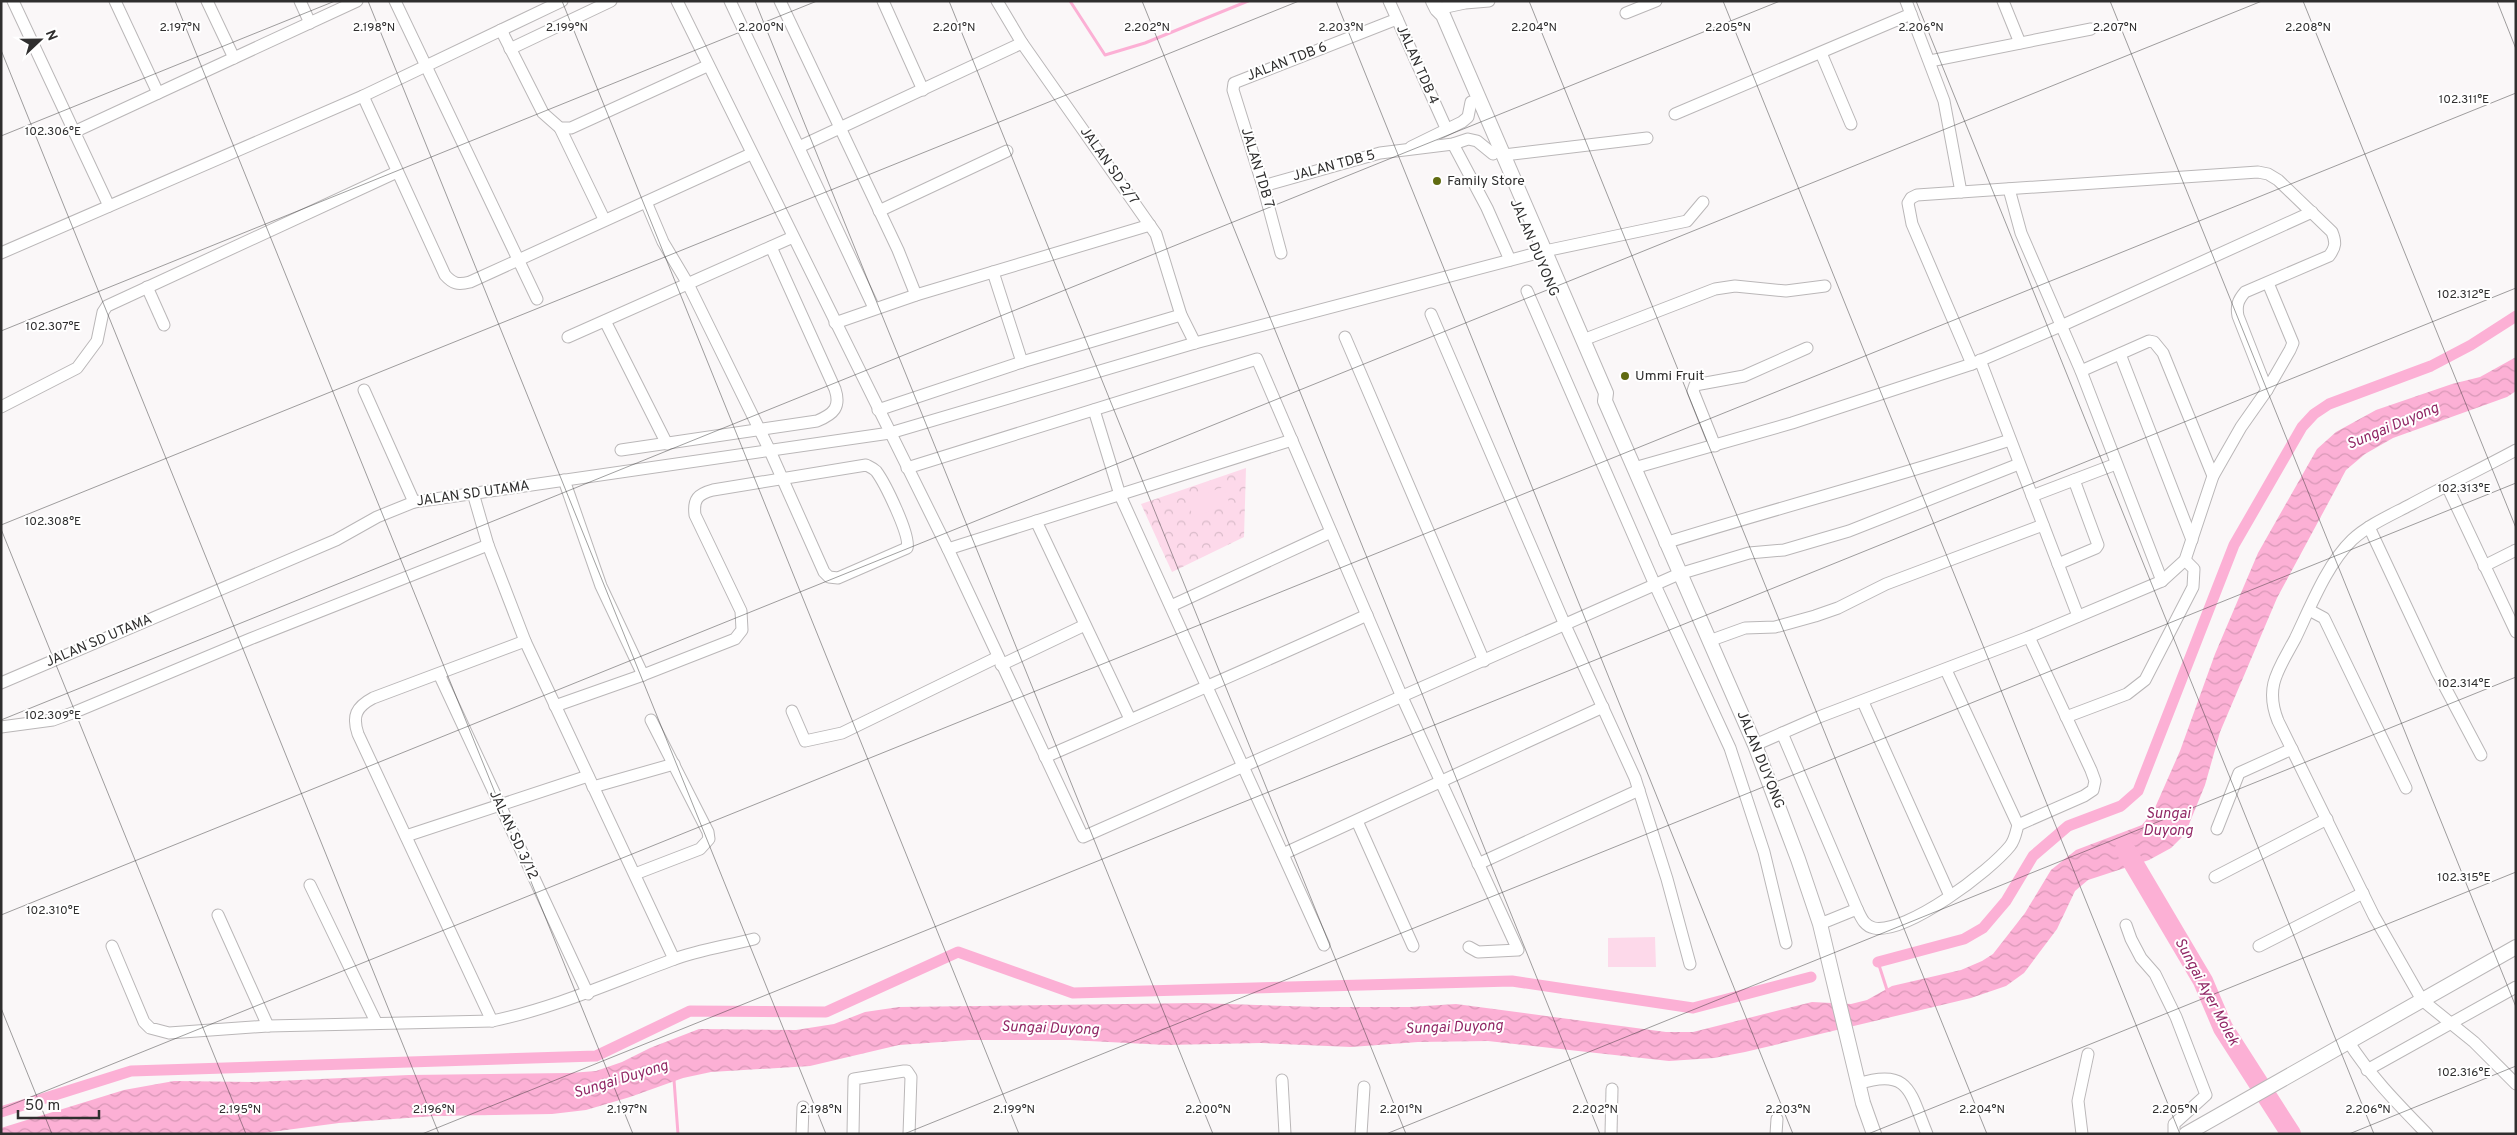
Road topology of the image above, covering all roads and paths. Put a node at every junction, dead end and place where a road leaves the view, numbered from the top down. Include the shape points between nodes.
1 (14, 1) edge
2 (115, 1) edge
3 (207, 1) edge
4 (300, 1) edge
5 (357, 1) edge
6 (395, 1) edge
7 (562, 1) edge
8 (611, 1) edge
9 (677, 1) edge
10 (730, 1) edge
11 (780, 1) edge
12 (883, 1) edge
13 (997, 1) edge
14 (1389, 1) edge
15 (1489, 1) edge
16 (1656, 1) edge
17 (1906, 1) edge
18 (2003, 1) edge
19 (1465, 2) edge
20 (1435, 5) edge
21 (1626, 13) dead end
22 (1911, 14) junction
23 (1397, 20) junction
24 (310, 23) junction
25 (2091, 28) dead end
26 (501, 30) junction
27 (1022, 43) junction
28 (2020, 43) junction
29 (510, 49) junction
30 (1821, 53) junction
31 (234, 58) junction
32 (1930, 61) junction
33 (427, 66) junction
34 (707, 66) junction
35 (1234, 84) joint
36 (923, 90) junction
37 (158, 93) junction
38 (363, 96) junction
39 (1471, 102) junction
40 (1675, 114) dead end
41 (1851, 124) dead end
42 (560, 128) junction
43 (1446, 128) junction
44 (840, 129) junction
45 (74, 132) junction
46 (1647, 138) dead end
47 (1454, 144) junction
48 (799, 146) junction
49 (1405, 150) junction
50 (1007, 151) dead end
51 (751, 154) junction
52 (1498, 155) junction
53 (397, 172) junction
54 (1263, 186) junction
55 (2009, 189) junction
56 (1962, 192) junction
57 (646, 202) junction
58 (1703, 202) dead end
59 (109, 206) junction
60 (879, 211) junction
61 (2312, 212) junction
62 (604, 220) junction
63 (1150, 225) junction
64 (793, 238) junction
65 (772, 247) junction
66 (2, 250) edge
67 (1540, 252) junction
68 (1280, 253) dead end
69 (518, 259) junction
70 (1510, 260) junction
71 (993, 272) junction
72 (2268, 283) junction
73 (688, 284) junction
74 (1825, 286) dead end
75 (147, 288) junction
76 (1527, 291) dead end
77 (916, 294) junction
78 (537, 299) dead end
79 (874, 308) junction
80 (1432, 314) dead end
81 (1181, 315) junction
82 (605, 321) junction
83 (835, 323) junction
84 (164, 325) dead end
85 (2063, 325) junction
86 (1346, 336) dead end
87 (568, 337) dead end
88 (1583, 340) junction
89 (1195, 343) junction
90 (1807, 348) dead end
91 (2120, 354) junction
92 (1022, 362) junction
93 (1976, 362) junction
94 (2081, 371) junction
95 (364, 390) dead end
96 (2266, 390) junction
97 (1605, 401) junction
98 (1, 407) edge
99 (878, 410) junction
100 (1094, 410) junction
101 (759, 429) junction
102 (890, 433) junction
103 (1292, 440) junction
104 (2010, 440) junction
105 (667, 444) junction
106 (1715, 446) junction
107 (621, 450) dead end
108 (2516, 450) edge
109 (770, 451) junction
110 (2019, 464) junction
111 (2116, 464) junction
112 (907, 468) junction
113 (1634, 468) junction
114 (2213, 476) junction
115 (781, 478) junction
116 (564, 480) junction
117 (2074, 480) junction
118 (2447, 486) junction
119 (473, 493) junction
120 (1120, 494) junction
121 (2032, 496) junction
122 (414, 502) junction
123 (1036, 521) junction
124 (2043, 525) junction
125 (2369, 528) junction
126 (1331, 532) junction
127 (2192, 540) junction
128 (1665, 542) junction
129 (488, 545) junction
130 (948, 549) junction
131 (2516, 550) edge
132 (2186, 560) junction
133 (2058, 564) junction
134 (2484, 566) junction
135 (1679, 574) junction
136 (2162, 581) junction
137 (1655, 584) junction
138 (1170, 606) junction
139 (2309, 610) junction
140 (1367, 615) junction
141 (2078, 616) junction
142 (1086, 625) junction
143 (1565, 625) junction
144 (2516, 632) edge
145 (2029, 637) junction
146 (525, 641) junction
147 (1709, 641) junction
148 (1000, 661) junction
149 (1484, 661) junction
150 (1946, 670) junction
151 (439, 674) junction
152 (644, 675) junction
153 (1, 683) edge
154 (1208, 688) junction
155 (1402, 697) junction
156 (1863, 702) junction
157 (555, 706) junction
158 (1603, 708) junction
159 (792, 711) dead end
160 (2066, 717) junction
161 (1130, 719) junction
162 (651, 720) dead end
163 (1, 727) edge
164 (1782, 733) junction
165 (1755, 745) junction
166 (2292, 749) junction
167 (2481, 755) dead end
168 (1045, 757) junction
169 (674, 764) junction
170 (1244, 768) junction
171 (590, 781) junction
172 (1442, 783) junction
173 (2406, 788) dead end
174 (1639, 790) junction
175 (499, 805) junction
176 (2327, 819) junction
177 (1357, 821) junction
178 (2018, 824) junction
179 (2217, 828) dead end
180 (406, 836) junction
181 (1283, 854) junction
182 (1478, 864) junction
183 (635, 874) junction
184 (2214, 877) dead end
185 (310, 885) dead end
186 (2363, 893) junction
187 (1950, 896) junction
188 (1857, 909) junction
189 (218, 915) dead end
190 (1820, 924) junction
191 (2126, 925) dead end
192 (754, 939) dead end
193 (1786, 943) dead end
194 (1324, 945) dead end
195 (112, 946) dead end
196 (1412, 946) dead end
197 (2259, 946) dead end
198 (1469, 947) dead end
199 (2516, 947) edge
200 (674, 959) junction
201 (1690, 964) dead end
202 (2516, 987) edge
203 (588, 994) junction
204 (2422, 1000) junction
205 (492, 1021) junction
206 (376, 1022) junction
207 (2450, 1022) junction
208 (268, 1026) junction
209 (2348, 1041) junction
210 (2088, 1054) dead end
211 (2367, 1070) junction
212 (1282, 1080) dead end
213 (1858, 1084) junction
214 (2516, 1084) edge
215 (1364, 1087) dead end
216 (1612, 1089) dead end
217 (1863, 1103) junction
218 (803, 1107) dead end
219 (1778, 1118) dead end
220 (802, 1134) edge
221 (853, 1134) edge
222 (909, 1134) edge
223 (1285, 1134) edge
224 (1361, 1134) edge
225 (1611, 1134) edge
226 (1776, 1134) edge
227 (1868, 1134) edge
228 (1874, 1134) edge
229 (1927, 1134) edge
230 (2082, 1134) edge
231 (2174, 1134) edge
232 (2186, 1134) edge
233 (2427, 1134) edge

1 - 45 street
2 - 37 street
3 - 31 street
4 - 24 street
5 - 24 street
6 - 33 street
7 - 26 street
8 - 29 street
9 - 34 street
10 - 48 street
11 - 44 street
12 - 36 street
13 - 27 street, JALAN SD 2/7
14 - 23 street, JALAN TDB 4
15 - 19 street
16 - 21 street
17 - 22 street
18 - 28 street
19 - 20 street
20 - 39 main road, JALAN DUYONG via 1434,17
20 - 52 main road, JALAN DUYONG via 1443,15
22 - 30 street
22 - 32 street
23 - 35 street, JALAN TDB 6
23 - 43 street, JALAN TDB 4
24 - 31 street
25 - 28 street
26 - 29 street
26 - 33 street
27 - 36 street
27 - 63 street, JALAN SD 2/7
28 - 32 street
29 - 42 street via 543,113
30 - 40 street
30 - 41 street
31 - 37 street
32 - 56 street via 1944,101
33 - 38 street
33 - 69 street
34 - 42 street via 571,128
34 - 51 street
35 - 54 street, JALAN TDB 7 via 1233,90
36 - 44 street
37 - 45 street
38 - 53 street
38 - 59 street
39 - 43 street via 1468,117
39 - 52 main road, JALAN DUYONG
42 - 62 street
43 - 49 street
44 - 48 street
44 - 60 street
45 - 59 street
46 - 52 street
47 - 49 street, JALAN TDB 5
47 - 52 street, JALAN TDB 5 via 1468,139 1477,141
47 - 70 street
48 - 79 street
49 - 54 street, JALAN TDB 5 via 1380,153
50 - 60 street
51 - 57 street
51 - 64 street
52 - 67 main road, JALAN DUYONG
53 - 69 street via 451,282 460,285 470,282
53 - 75 street
54 - 68 street, JALAN TDB 7
55 - 56 street
55 - 61 street via 2258,172 2278,180
55 - 85 street via 2021,232
56 - 93 street via 1917,195 1908,203 1909,212
57 - 62 street
57 - 73 street
58 - 67 street, JALAN SD UTAMA via 1687,221
59 - 66 street
60 - 77 street
61 - 72 street via 2332,232 2334,248 2320,261
61 - 85 street
62 - 69 street
63 - 71 street
63 - 81 street, JALAN SD 2/7 via 1160,244
64 - 65 street
64 - 83 street
65 - 73 street
65 - 101 street via 835,389 838,403 832,414 817,421
67 - 70 street, JALAN SD UTAMA
67 - 88 main road, JALAN DUYONG
67 - 97 main road, JALAN DUYONG via 1597,396
69 - 78 street
70 - 89 street, JALAN SD UTAMA
71 - 77 street
71 - 92 street
72 - 96 street via 2293,343
72 - 96 street via 2246,292 2237,307
73 - 82 street
73 - 101 street
74 - 88 street via 1786,291 1735,286 1715,289
75 - 84 street
75 - 98 street via 107,306 102,312 97,341 77,368
76 - 137 street
77 - 79 street
79 - 83 street
80 - 143 street
81 - 89 street, JALAN SD 2/7
81 - 92 street
82 - 87 street
82 - 105 street
83 - 99 street
85 - 93 street
85 - 94 street
86 - 149 street
88 - 97 main road, JALAN DUYONG via 1606,393
89 - 102 street, JALAN SD UTAMA
90 - 106 street via 1744,376 1695,385 1693,391
91 - 94 street
91 - 114 street via 2149,341 2158,346
91 - 127 street
92 - 99 street
93 - 104 street
93 - 106 street
94 - 111 street
95 - 122 street
96 - 114 street
97 - 113 main road, JALAN DUYONG
99 - 102 street
100 - 103 street via 1257,359
100 - 112 street
100 - 120 street
101 - 105 street
101 - 109 street
102 - 109 street, JALAN SD UTAMA
102 - 112 street
103 - 120 street
103 - 126 street
104 - 110 street
104 - 128 street via 1912,472
105 - 107 street
106 - 113 street
108 - 118 street
109 - 115 street
109 - 116 street, JALAN SD UTAMA
110 - 121 street
110 - 135 street via 1849,531 1784,550 1749,553
111 - 117 street
111 - 136 street
112 - 130 street
113 - 128 main road, JALAN DUYONG
114 - 127 street
115 - 115 street via 829,577 838,578 906,548 905,532 873,468 866,465
115 - 152 street via 713,490 697,497 694,505 696,515 740,611 742,630 725,645
116 - 119 street, JALAN SD UTAMA
116 - 152 street via 601,586
117 - 121 street
117 - 133 street via 2098,545
118 - 125 street
118 - 134 street
119 - 122 street, JALAN SD UTAMA
119 - 129 street
120 - 123 street
120 - 138 street
121 - 124 street
122 - 153 street, JALAN SD UTAMA via 377,517 336,540
123 - 130 street
123 - 142 street
124 - 133 street
124 - 147 street via 1886,584 1815,616 1775,627 1745,628
125 - 139 street via 2351,541 2340,556
125 - 167 street via 2437,672
126 - 138 street
126 - 140 street
127 - 132 street
128 - 135 main road, JALAN DUYONG
129 - 146 street
129 - 163 street via 250,638 75,712 53,720
130 - 148 street
131 - 134 street
132 - 136 street
132 - 160 street via 2194,569 2193,587 2144,680 2127,694
133 - 141 street
134 - 144 street
135 - 137 street
135 - 147 main road, JALAN DUYONG
136 - 141 street
137 - 143 street
137 - 193 street via 1730,748 1764,852
138 - 154 street
139 - 166 street via 2271,690 2272,708
139 - 173 street via 2324,618
140 - 154 street
140 - 155 street
141 - 145 street
142 - 148 street
142 - 161 street
143 - 149 street
143 - 158 street
145 - 150 street
145 - 160 street
146 - 151 street
146 - 157 street
147 - 165 main road, JALAN DUYONG
148 - 159 street via 829,737 805,741
148 - 168 street
149 - 155 street
150 - 156 street
150 - 178 street
151 - 175 street, JALAN SD 3/12
151 - 180 street via 373,698 358,708 354,715 358,734
152 - 157 street
154 - 161 street
154 - 170 street
155 - 170 street
155 - 172 street
156 - 164 street
156 - 187 street
157 - 171 street
158 - 172 street
158 - 174 street
160 - 178 street via 2091,770 2093,790
161 - 168 street
162 - 169 street
164 - 165 street
164 - 188 street
165 - 190 main road, JALAN DUYONG
166 - 176 street
166 - 179 street via 2239,773
168 - 170 street via 1083,837
169 - 171 street
169 - 183 street via 709,839 700,849
170 - 181 street
171 - 175 street
171 - 183 street
172 - 177 street
172 - 182 street
174 - 182 street
174 - 201 street
175 - 180 street
175 - 203 street, JALAN SD 3/12
176 - 184 street
176 - 186 street
177 - 181 street
177 - 196 street
178 - 187 street via 2011,845 1996,861
180 - 205 street
181 - 194 street
182 - 198 street via 1518,950 1478,952
183 - 200 street
185 - 206 street
186 - 197 street
186 - 204 street
187 - 188 street via 1922,914 1886,928 1872,928 1864,922
188 - 190 street
189 - 208 street
190 - 213 main road, JALAN DUYONG
191 - 231 street via 2142,958 2156,974 2205,1089 2206,1095 2201,1101 2174,1124
192 - 200 street
195 - 208 street via 144,1022 150,1028 168,1033
199 - 204 main road
200 - 203 street
202 - 207 street
203 - 205 street
204 - 207 street
204 - 209 main road
205 - 206 street
206 - 208 street
207 - 211 street
207 - 214 street
209 - 211 street
209 - 232 main road
210 - 230 street via 2078,1101
211 - 233 street
212 - 223 street
213 - 217 main road, JALAN DUYONG
213 - 229 street via 1895,1078 1910,1093
215 - 224 street
216 - 225 street
217 - 227 main road
217 - 228 main road, JALAN DUYONG
218 - 220 street
219 - 226 street
221 - 222 street via 854,1080 904,1071 911,1077

